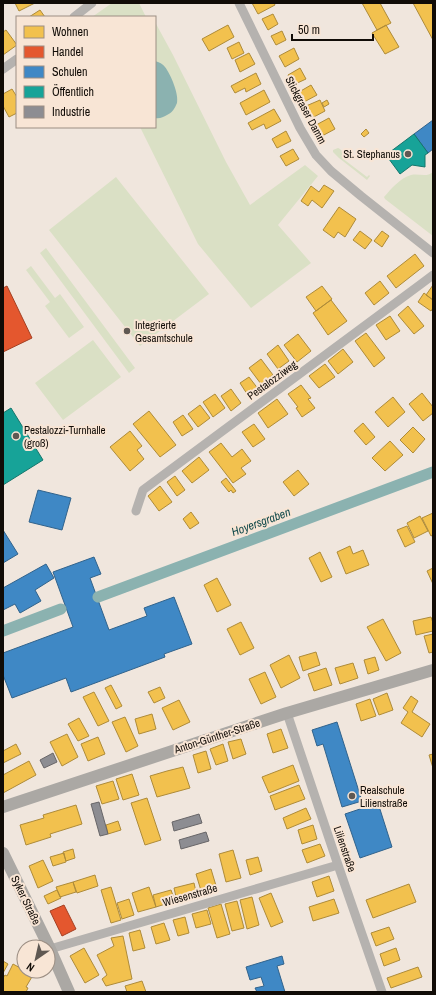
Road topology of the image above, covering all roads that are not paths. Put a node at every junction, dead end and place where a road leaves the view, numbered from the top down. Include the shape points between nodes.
1 (92, 3) edge
2 (239, 3) edge
3 (75, 16) edge
4 (16, 60) edge
5 (3, 69) edge
6 (433, 253) edge
7 (433, 274) edge
8 (136, 511) dead end
9 (433, 670) edge
10 (288, 713) junction
11 (3, 807) edge
12 (3, 853) edge
13 (338, 864) junction
14 (45, 939) edge
15 (56, 947) edge
16 (56, 963) edge
17 (69, 992) edge
18 (382, 992) edge

1 - 3 street
2 - 6 street, Stickgraser Damm via 300,128 316,155 365,200
4 - 5 street
7 - 8 street, Pestalozziweg via 142,490
9 - 10 main road, Anton-Günther-Straße
10 - 11 main road, Anton-Günther-Straße
10 - 13 street, Lilienstraße
12 - 14 main road, Syker Straße
13 - 15 street, Wiesenstraße
13 - 18 street, Lilienstraße
16 - 17 main road, Syker Straße

